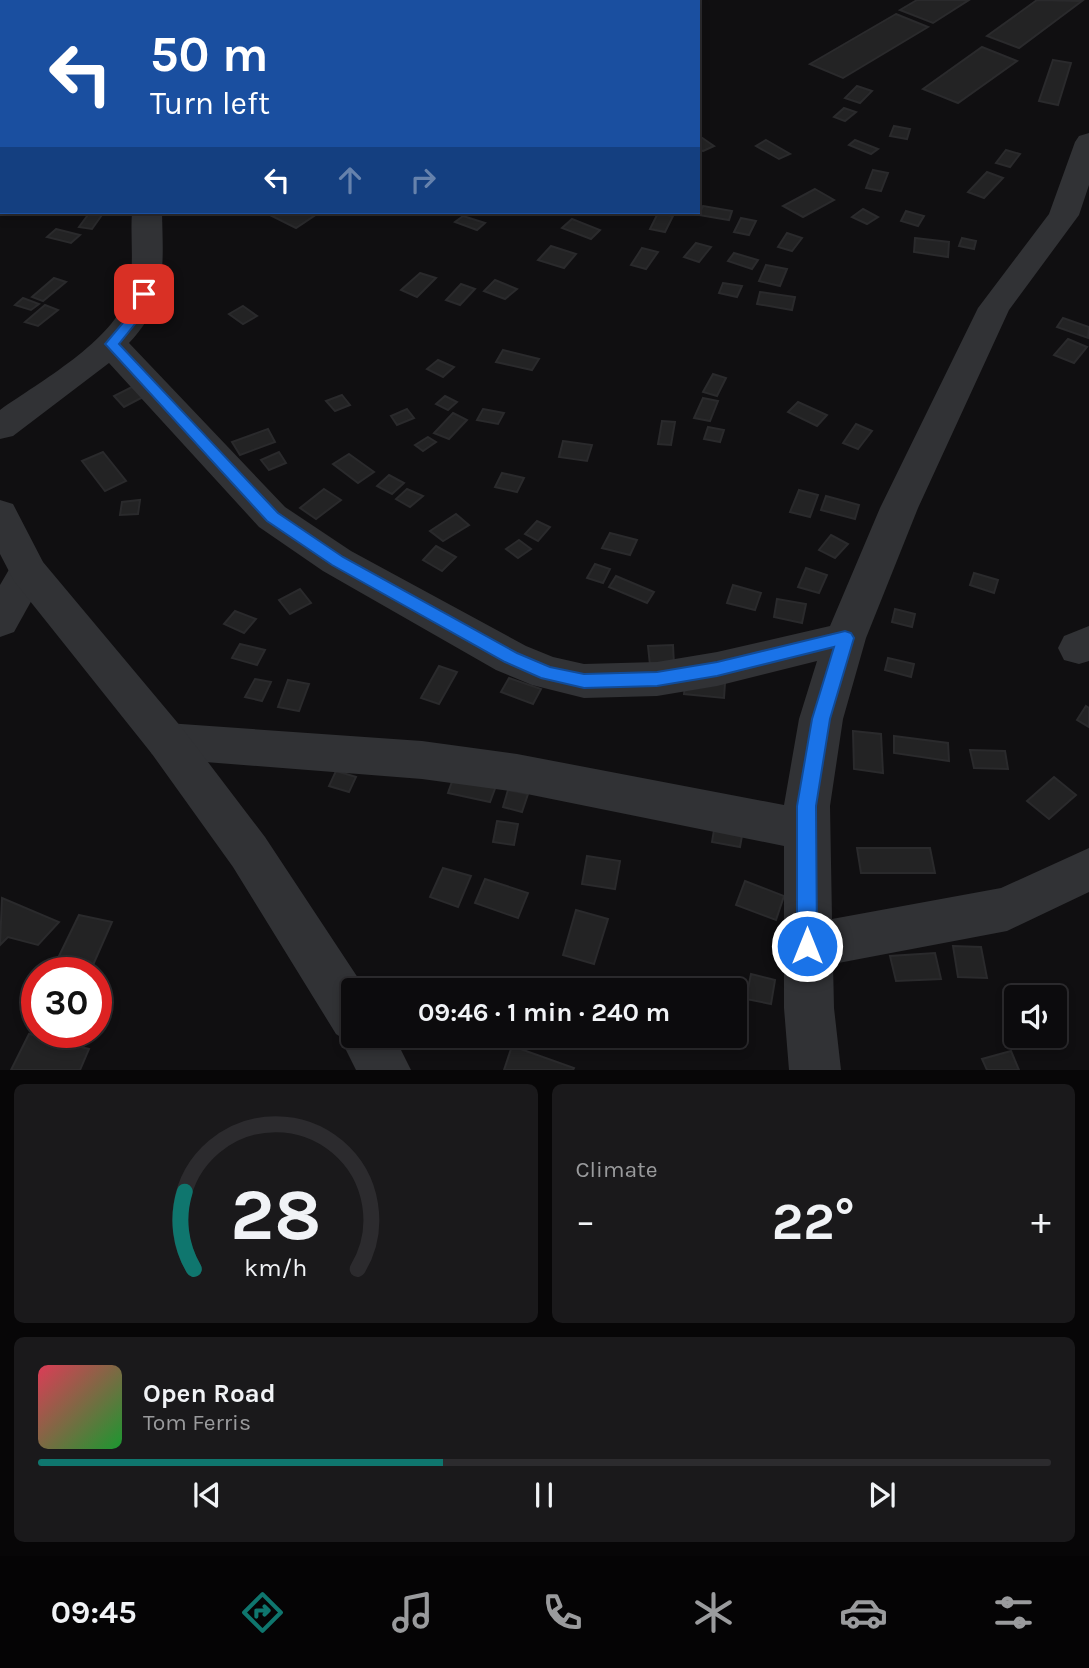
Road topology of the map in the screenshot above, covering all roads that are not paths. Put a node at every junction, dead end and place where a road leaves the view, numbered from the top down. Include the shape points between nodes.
1 (1089, 142) edge
2 (147, 214) edge
3 (111, 344) junction
4 (0, 427) edge
5 (0, 514) edge
6 (28, 571) junction
7 (0, 621) edge
8 (845, 638) junction
9 (167, 741) junction
10 (807, 830) junction
11 (1089, 869) edge
12 (807, 946) junction
13 (341, 997) edge
14 (372, 1048) edge
15 (385, 1069) edge
16 (816, 1069) edge

1 - 8 street via 1064,215 994,308 970,356
2 - 3 street via 144,294 133,319
3 - 4 street
3 - 8 street via 272,517 337,561 547,673 584,681 657,679
5 - 6 street
6 - 7 street
6 - 9 street
8 - 10 street via 821,719
9 - 10 street via 517,773
9 - 13 street via 249,852
10 - 12 street
11 - 12 street via 1007,909
12 - 16 street
14 - 15 street

